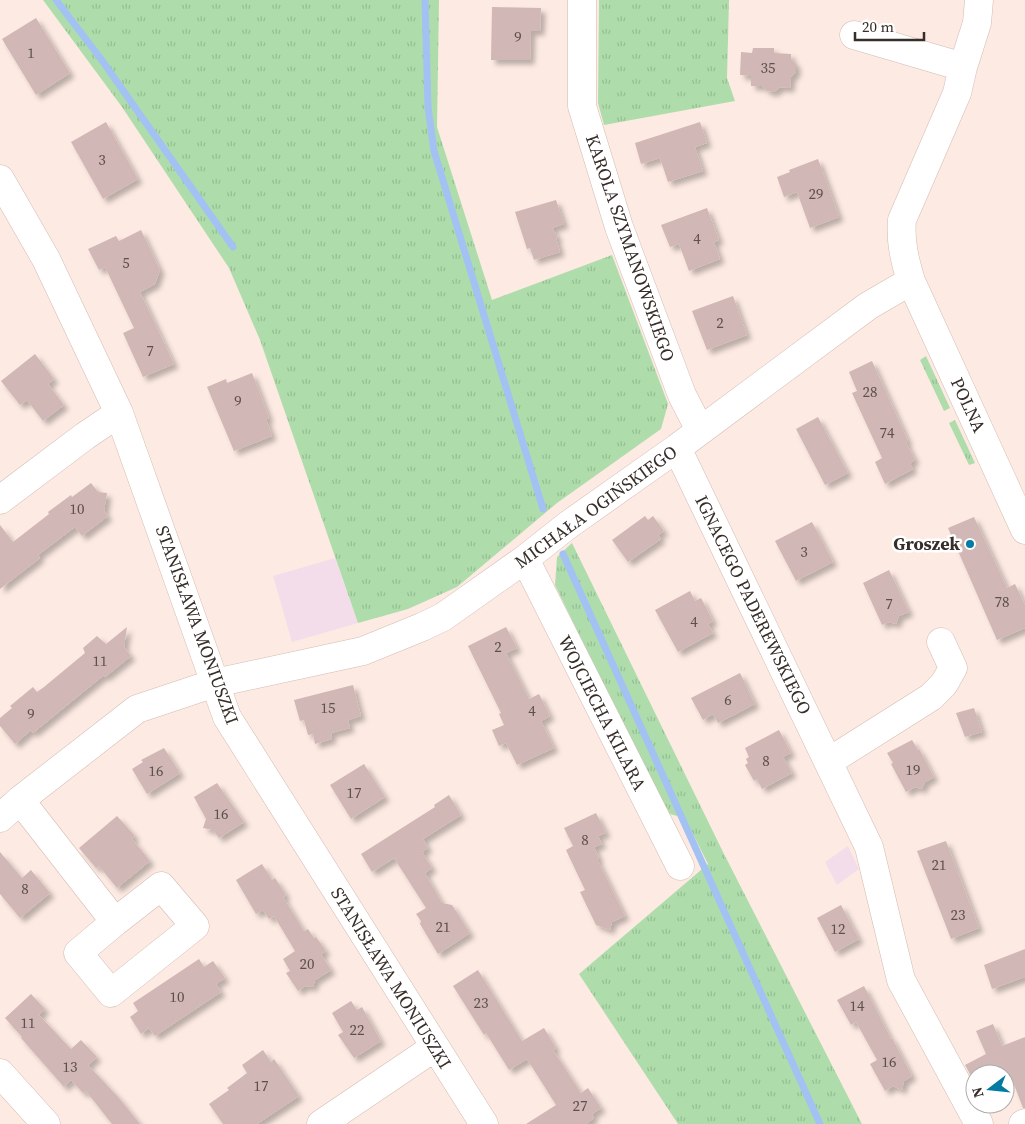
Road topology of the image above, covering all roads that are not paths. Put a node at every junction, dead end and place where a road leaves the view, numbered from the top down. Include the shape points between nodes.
1 (582, 0) edge
2 (979, 0) edge
3 (854, 36) dead end
4 (963, 67) junction
5 (0, 179) edge
6 (911, 281) junction
7 (119, 413) junction
8 (700, 430) junction
9 (677, 448) junction
10 (0, 500) edge
11 (1025, 530) edge
12 (525, 559) junction
13 (941, 642) dead end
14 (215, 683) junction
15 (828, 762) junction
16 (20, 800) junction
17 (0, 818) edge
18 (680, 866) dead end
19 (115, 922) dead end
20 (436, 1048) junction
21 (0, 1073) edge
22 (46, 1124) edge
23 (321, 1124) edge
24 (484, 1124) edge
25 (979, 1124) edge

1 - 8 street, KAROLA SZYMANOWSKIEGO via 582,106 619,227 682,395
2 - 4 street via 977,23
3 - 4 street
4 - 6 street via 957,93 902,220 901,236
5 - 7 street, STANISŁAWA MONIUSZKI via 46,259
6 - 8 street, MICHAŁA OGIŃSKIEGO via 868,306
6 - 11 street, POLNA
7 - 10 street
7 - 14 street, STANISŁAWA MONIUSZKI
8 - 9 street, MICHAŁA OGIŃSKIEGO
9 - 12 street, MICHAŁA OGIŃSKIEGO
9 - 15 street, IGNACEGO PADEREWSKIEGO
12 - 14 street, MICHAŁA OGIŃSKIEGO via 443,617 396,638 363,651
12 - 18 street, WOJCIECHA KILARA
13 - 15 street via 952,668 944,684 931,697
14 - 16 street, MICHAŁA OGIŃSKIEGO via 137,709
14 - 20 street, STANISŁAWA MONIUSZKI via 227,717
15 - 25 street, IGNACEGO PADEREWSKIEGO via 869,847 901,980
16 - 17 street, MICHAŁA OGIŃSKIEGO
16 - 19 street
20 - 23 street
20 - 24 street, STANISŁAWA MONIUSZKI
21 - 22 street

